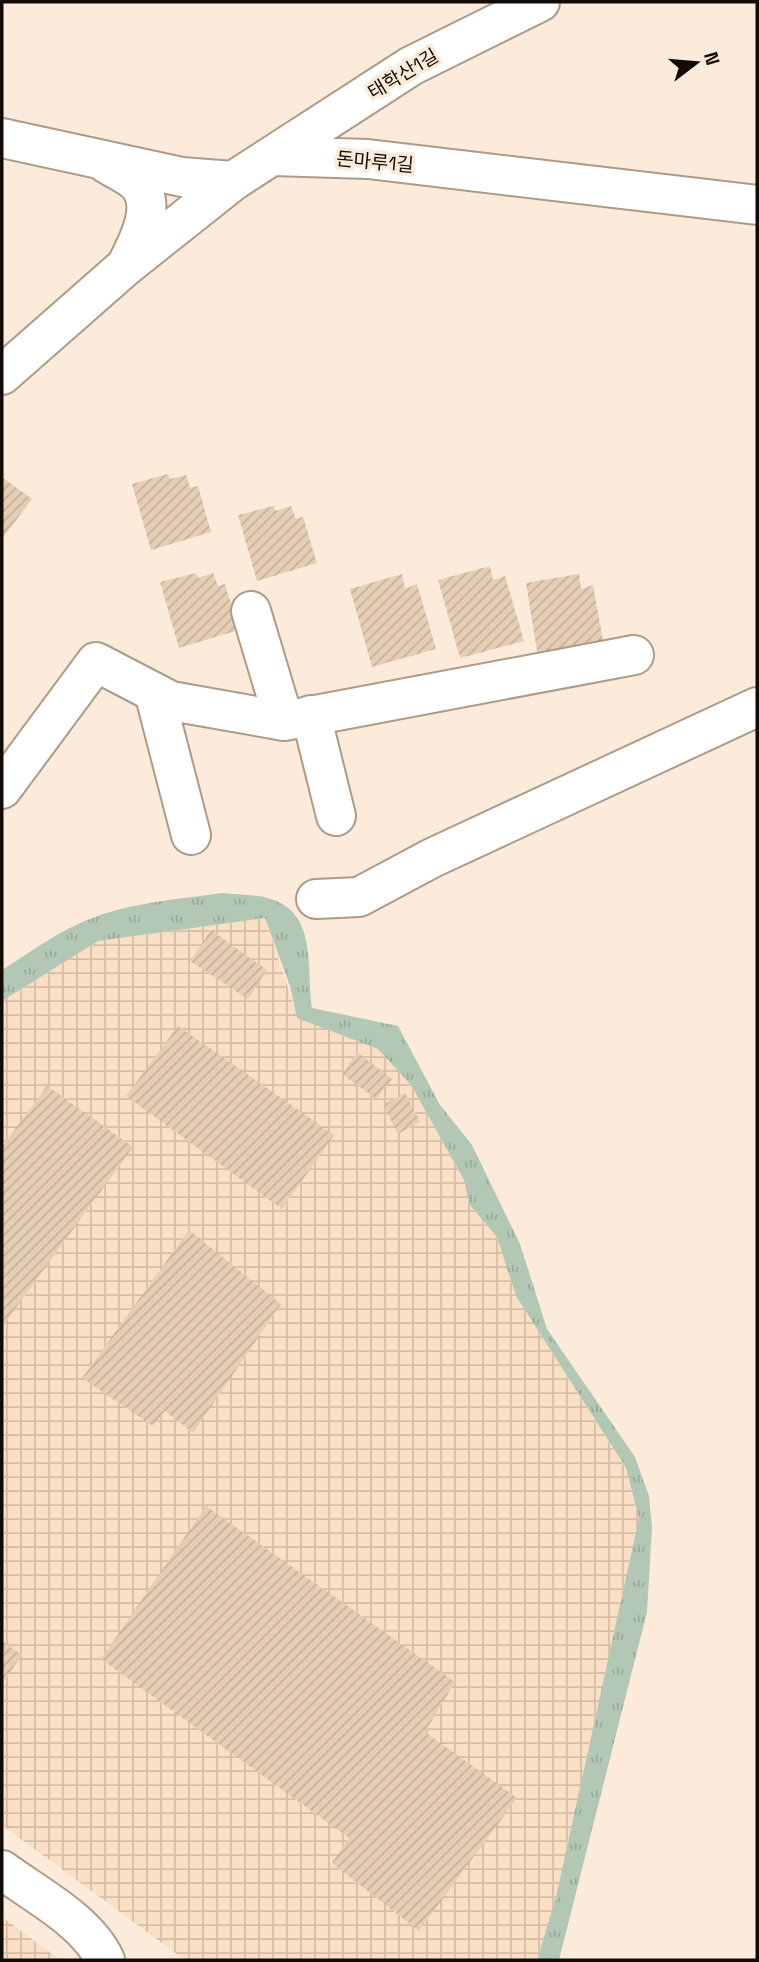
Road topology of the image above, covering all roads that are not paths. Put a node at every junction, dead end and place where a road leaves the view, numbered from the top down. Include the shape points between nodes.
1 (540, 2) edge
2 (369, 93) junction
3 (2, 138) edge
4 (272, 156) junction
5 (99, 159) junction
6 (391, 162) junction
7 (233, 181) junction
8 (757, 205) edge
9 (126, 266) junction
10 (2, 375) edge
11 (251, 611) dead end
12 (634, 655) dead end
13 (154, 692) junction
14 (757, 707) edge
15 (298, 718) junction
16 (2, 789) edge
17 (336, 816) dead end
18 (191, 835) dead end
19 (316, 899) dead end
20 (2, 1870) edge
21 (105, 1960) edge

1 - 2 street, 태학산1길 via 411,66
2 - 4 street, 태학산1길
2 - 6 street via 364,119 370,143
3 - 5 street
4 - 6 street, 돈마루1길
4 - 7 street
5 - 7 street via 182,177
5 - 9 street via 138,184 147,206 142,234
6 - 8 street, 돈마루1길
7 - 9 street
9 - 10 street
11 - 15 street
12 - 15 street
13 - 15 street via 172,701
13 - 16 street via 96,662
13 - 18 street
14 - 19 street via 432,858 359,897
15 - 17 street
20 - 21 street via 71,1920

